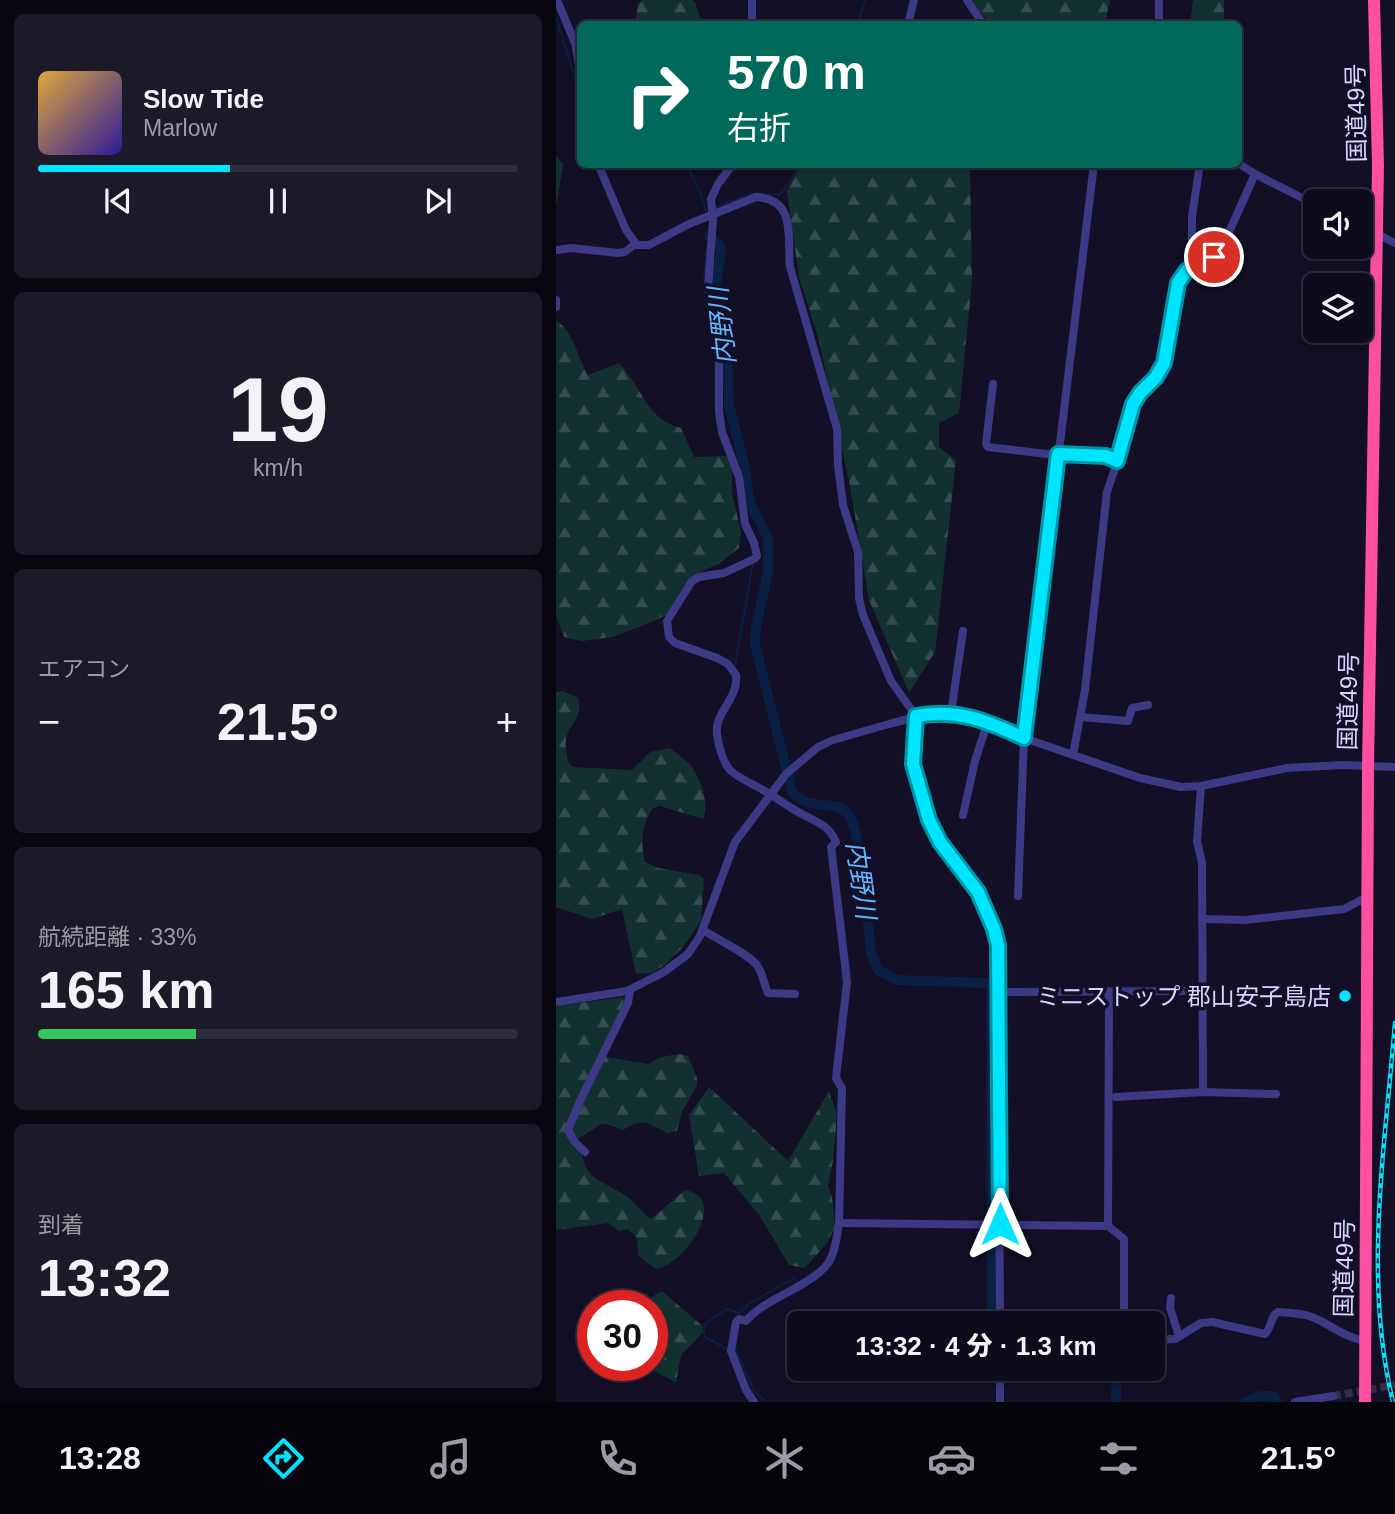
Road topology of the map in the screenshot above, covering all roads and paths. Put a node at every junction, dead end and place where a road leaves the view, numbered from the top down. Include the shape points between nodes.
1 (557, 0) edge
2 (752, 0) edge
3 (914, 0) edge
4 (967, 0) edge
5 (1159, 0) edge
6 (1374, 0) edge
7 (752, 21) edge
8 (909, 21) edge
9 (981, 21) edge
10 (1160, 21) edge
11 (577, 54) edge
12 (1242, 166) edge
13 (600, 168) edge
14 (730, 168) edge
15 (1094, 168) edge
16 (1199, 168) edge
17 (1255, 174) junction
18 (1303, 198) edge
19 (713, 214) junction
20 (1373, 231) edge
21 (1376, 232) junction
22 (1394, 243) edge
23 (635, 244) junction
24 (556, 250) edge
25 (1192, 267) junction
26 (556, 300) edge
27 (556, 307) edge
28 (993, 384) dead end
29 (1058, 454) junction
30 (1117, 461) junction
31 (963, 631) dead end
32 (1148, 705) dead end
33 (951, 713) junction
34 (916, 716) junction
35 (1081, 717) junction
36 (988, 722) junction
37 (1024, 738) junction
38 (1073, 755) junction
39 (1368, 767) junction
40 (1394, 767) edge
41 (1201, 786) junction
42 (770, 794) junction
43 (963, 815) dead end
44 (1018, 896) dead end
45 (1367, 897) junction
46 (1202, 919) junction
47 (703, 930) junction
48 (630, 990) junction
49 (1202, 991) junction
50 (999, 992) junction
51 (1109, 992) junction
52 (795, 994) dead end
53 (556, 1002) edge
54 (1203, 1092) junction
55 (1276, 1094) dead end
56 (1116, 1097) dead end
57 (585, 1152) dead end
58 (839, 1223) junction
59 (1000, 1224) junction
60 (1108, 1226) junction
61 (1171, 1298) dead end
62 (1000, 1311) edge
63 (1124, 1311) edge
64 (1180, 1336) junction
65 (1165, 1340) edge
66 (1365, 1341) junction
67 (1000, 1381) edge
68 (1333, 1396) dead end
69 (754, 1402) edge
70 (1000, 1402) edge
71 (1295, 1402) edge
72 (1364, 1402) edge

1 - 11 street
2 - 7 street
3 - 8 street
4 - 9 street
5 - 10 street
6 - 21 highway, 国道49号
12 - 17 street
13 - 23 street
14 - 19 street via 711,199
15 - 29 street
16 - 25 street via 1192,216
17 - 18 street
17 - 25 street via 1226,244 1214,257
19 - 23 street via 649,245
19 - 34 street via 756,197 767,198 783,209 790,267 837,429 838,466 858,552 863,615 891,681
19 - 42 street via 708,288 719,329 721,425 757,555 724,573 692,581 667,627 675,643 718,658 736,674 732,698 717,722 717,739 731,771
20 - 21 street
21 - 22 street
21 - 39 highway, 国道49号
23 - 24 street via 618,253
25 - 30 street via 1178,283 1164,363 1133,404
26 - 27 street
28 - 29 street via 988,447
29 - 30 street via 1106,456
29 - 37 street
30 - 35 street via 1107,492
31 - 33 street
32 - 35 street via 1132,708 1128,721
33 - 34 street
33 - 36 street
34 - 42 street via 818,747 796,763
34 - 50 street via 916,782 935,834 978,892 994,929
35 - 38 street
36 - 37 street
36 - 43 street
37 - 38 street
37 - 44 street
38 - 41 street via 1166,785
39 - 40 street
39 - 41 street via 1287,768
39 - 45 highway, 国道49号
41 - 46 street via 1197,841 1202,863
42 - 47 street via 729,853
42 - 58 street via 822,823 836,842 831,847 847,982 836,1078 842,1084
45 - 46 street via 1336,910 1245,920
45 - 66 highway, 国道49号
46 - 49 street
47 - 48 street via 688,954
47 - 52 street via 750,957 768,993
48 - 53 street
48 - 57 street via 570,1124 569,1135
49 - 51 street
49 - 54 street
50 - 51 street
50 - 59 street
51 - 60 street
54 - 55 street
54 - 56 street
58 - 59 street
58 - 69 street via 830,1261 819,1272 762,1306 746,1321 736,1322 731,1351
59 - 60 street
59 - 62 street
60 - 63 street via 1124,1239
61 - 64 street
64 - 65 street
64 - 66 street via 1212,1322 1265,1334 1278,1312 1315,1318 1342,1335
66 - 72 highway, 国道49号
67 - 70 street
68 - 71 street

